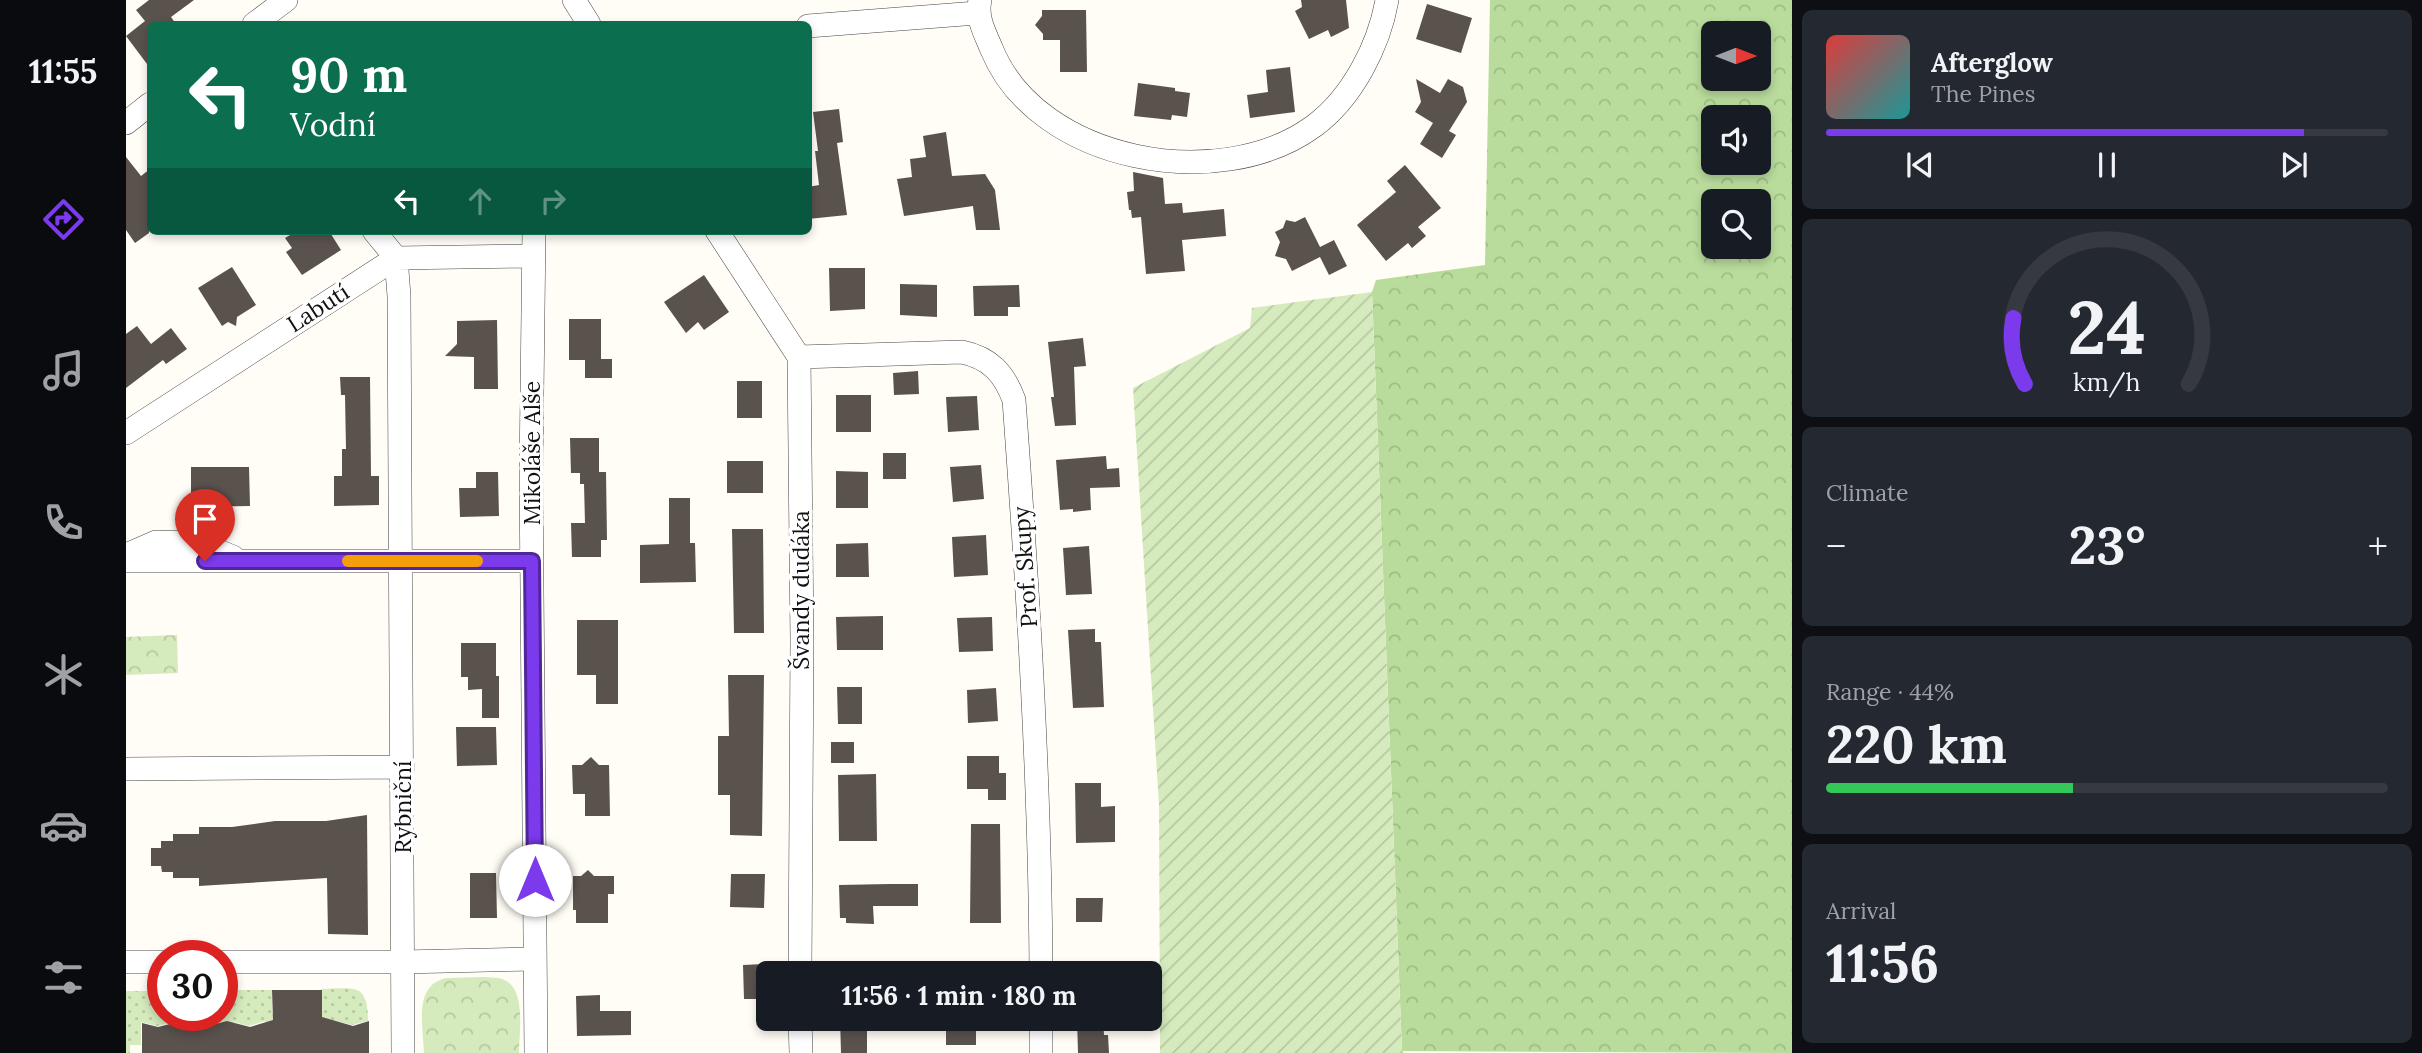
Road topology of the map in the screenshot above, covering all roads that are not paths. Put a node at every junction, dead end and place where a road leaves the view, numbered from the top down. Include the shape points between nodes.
1 (286, 0) edge
2 (574, 0) edge
3 (1387, 0) edge
4 (979, 7) edge
5 (258, 21) edge
6 (587, 21) edge
7 (812, 26) edge
8 (147, 106) edge
9 (126, 123) edge
10 (377, 235) edge
11 (534, 235) edge
12 (720, 235) edge
13 (532, 256) junction
14 (396, 258) junction
15 (799, 357) junction
16 (126, 433) edge
17 (126, 555) edge
18 (237, 561) junction
19 (402, 561) junction
20 (532, 561) junction
21 (126, 564) edge
22 (402, 767) junction
23 (126, 769) edge
24 (536, 959) junction
25 (800, 961) edge
26 (1041, 961) edge
27 (126, 962) edge
28 (147, 962) edge
29 (238, 962) edge
30 (403, 962) junction
31 (800, 1031) edge
32 (1041, 1031) edge
33 (403, 1053) edge
34 (537, 1053) edge
35 (801, 1053) edge
36 (1041, 1053) edge

1 - 5 street
2 - 6 street
3 - 4 street via 1366,60 1343,99 1314,127 1274,148 1229,161 1158,161 1132,156 1086,141 1056,124 1019,95 996,58
4 - 7 street
8 - 9 street
10 - 14 street
11 - 13 street, Mikoláše Alše
12 - 15 street
13 - 14 street
13 - 20 street, Mikoláše Alše
14 - 16 street, Labutí
14 - 19 street, Rybniční
15 - 25 street, Švandy dudáka
15 - 26 street, Prof. Skupy via 962,352 983,358 1008,384 1014,400 1029,627
17 - 18 street via 156,542 200,543
18 - 19 street
18 - 21 street
19 - 20 street
19 - 22 street, Rybniční
20 - 24 street, Mikoláše Alše
22 - 23 street
22 - 30 street, Rybniční
24 - 30 street
24 - 34 street, Mikoláše Alše
27 - 28 street
29 - 30 street
30 - 33 street, Rybniční
31 - 35 street
32 - 36 street

